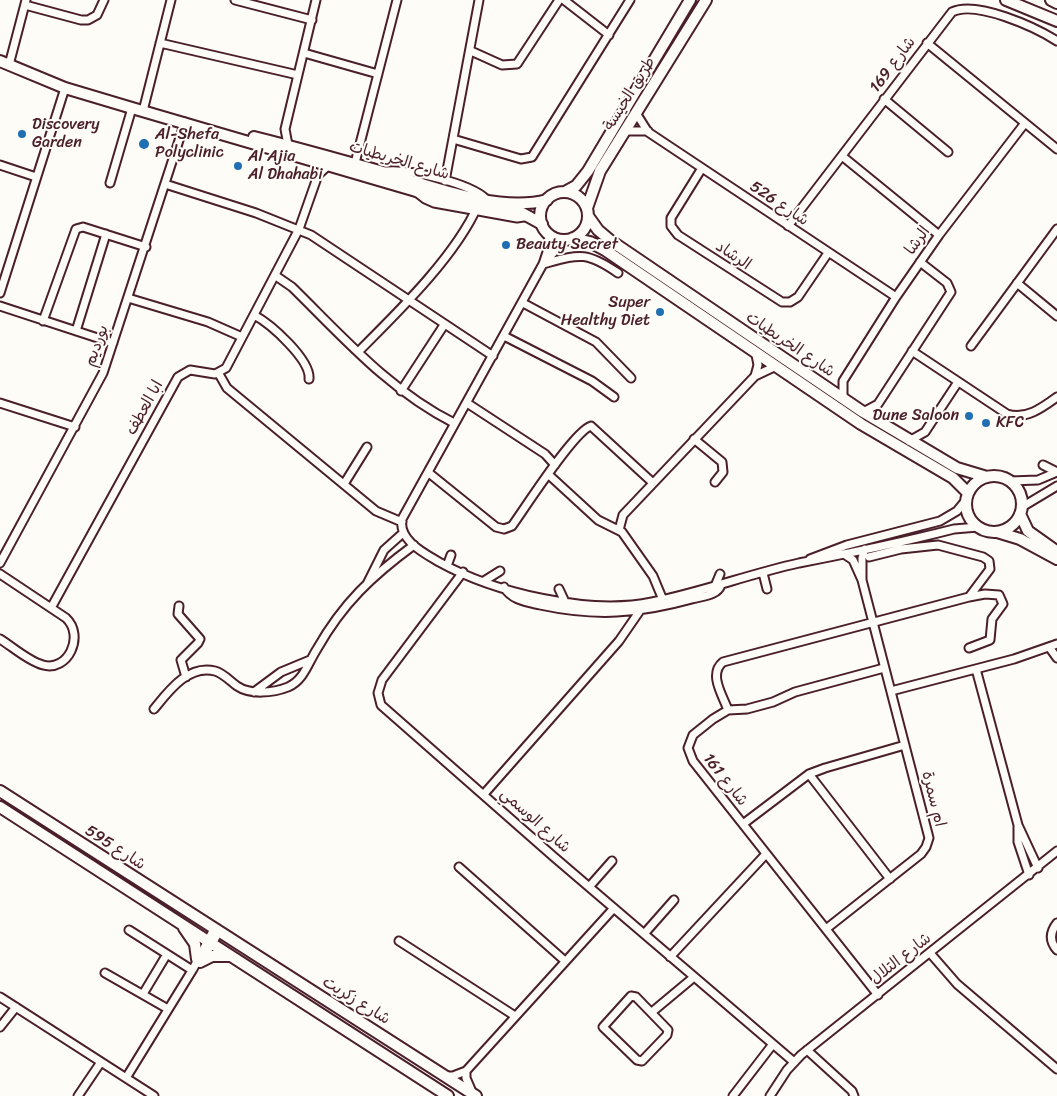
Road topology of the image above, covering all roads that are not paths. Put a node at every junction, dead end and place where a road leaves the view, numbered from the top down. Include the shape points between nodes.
1 (104, 0) edge
2 (170, 0) edge
3 (235, 0) edge
4 (316, 0) edge
5 (397, 0) edge
6 (480, 0) edge
7 (560, 0) edge
8 (564, 0) edge
9 (630, 0) edge
10 (690, 0) edge
11 (706, 0) edge
12 (1006, 0) edge
13 (1051, 0) edge
14 (26, 2) edge
15 (1057, 3) edge
16 (312, 20) junction
17 (1057, 21) edge
18 (609, 36) junction
19 (1057, 41) edge
20 (160, 43) junction
21 (927, 43) junction
22 (471, 51) junction
23 (304, 53) junction
24 (3, 63) edge
25 (378, 74) junction
26 (298, 76) junction
27 (65, 88) junction
28 (884, 99) junction
29 (132, 108) junction
30 (143, 111) junction
31 (636, 113) junction
32 (185, 122) junction
33 (1025, 123) junction
34 (285, 129) junction
35 (625, 131) junction
36 (648, 132) junction
37 (453, 139) junction
38 (273, 142) junction
39 (288, 145) junction
40 (1057, 149) edge
41 (948, 152) dead end
42 (842, 156) junction
43 (317, 158) junction
44 (0, 165) edge
45 (329, 165) junction
46 (354, 168) junction
47 (702, 168) junction
48 (383, 172) junction
49 (318, 175) junction
50 (36, 177) junction
51 (445, 181) junction
52 (110, 184) dead end
53 (166, 184) junction
54 (565, 192) junction
55 (547, 200) junction
56 (480, 205) junction
57 (588, 212) junction
58 (542, 224) junction
59 (788, 226) junction
60 (299, 229) junction
61 (1057, 229) edge
62 (106, 234) junction
63 (549, 234) junction
64 (939, 235) junction
65 (569, 239) junction
66 (146, 247) junction
67 (828, 253) junction
68 (616, 258) junction
69 (920, 262) junction
70 (543, 264) junction
71 (614, 271) joint
72 (276, 276) junction
73 (1017, 283) junction
74 (678, 287) junction
75 (0, 291) edge
76 (671, 296) junction
77 (896, 297) junction
78 (128, 298) junction
79 (409, 300) junction
80 (697, 300) junction
81 (523, 303) junction
82 (0, 305) edge
83 (690, 309) junction
84 (254, 315) junction
85 (1057, 316) edge
86 (43, 321) junction
87 (444, 325) junction
88 (735, 326) junction
89 (76, 331) junction
90 (504, 336) junction
91 (729, 336) junction
92 (242, 337) junction
93 (113, 344) junction
94 (971, 346) dead end
95 (912, 351) junction
96 (358, 352) junction
97 (756, 355) junction
98 (493, 356) junction
99 (774, 366) junction
100 (219, 374) junction
101 (755, 376) junction
102 (631, 378) dead end
103 (309, 379) dead end
104 (843, 381) junction
105 (958, 382) junction
106 (827, 388) junction
107 (401, 391) junction
108 (614, 397) dead end
109 (1057, 398) edge
110 (843, 399) junction
111 (0, 403) edge
112 (467, 403) junction
113 (878, 404) junction
114 (863, 412) junction
115 (878, 422) junction
116 (454, 423) junction
117 (75, 427) junction
118 (925, 432) junction
119 (694, 439) junction
120 (909, 441) junction
121 (366, 447) dead end
122 (926, 450) junction
123 (556, 464) junction
124 (1043, 465) dead end
125 (1057, 472) edge
126 (429, 473) junction
127 (549, 475) junction
128 (988, 477) junction
129 (1010, 481) junction
130 (714, 482) dead end
131 (653, 483) junction
132 (344, 484) junction
133 (1057, 486) edge
134 (967, 497) junction
135 (1021, 511) junction
136 (402, 522) junction
137 (978, 527) junction
138 (619, 530) junction
139 (996, 532) junction
140 (403, 534) junction
141 (926, 536) junction
142 (428, 543) dead end
143 (414, 545) junction
144 (883, 545) junction
145 (928, 546) junction
146 (865, 549) junction
147 (422, 551) junction
148 (1057, 551) edge
149 (885, 553) junction
150 (844, 554) junction
151 (451, 555) dead end
152 (869, 557) dead end
153 (1057, 558) edge
154 (0, 563) edge
155 (798, 563) junction
156 (447, 566) junction
157 (500, 571) dead end
158 (463, 572) junction
159 (763, 573) junction
160 (0, 574) edge
161 (720, 574) dead end
162 (862, 580) junction
163 (484, 581) junction
164 (367, 584) junction
165 (718, 586) junction
166 (504, 587) junction
167 (559, 589) dead end
168 (767, 589) dead end
169 (969, 597) junction
170 (663, 600) junction
171 (565, 602) junction
172 (179, 606) dead end
173 (51, 608) junction
174 (625, 609) junction
175 (639, 612) junction
176 (630, 622) junction
177 (873, 622) junction
178 (0, 639) edge
179 (1057, 644) edge
180 (1049, 647) junction
181 (969, 648) dead end
182 (1057, 658) edge
183 (310, 660) junction
184 (884, 668) junction
185 (976, 669) junction
186 (186, 677) junction
187 (891, 691) junction
188 (253, 692) junction
189 (154, 710) dead end
190 (728, 710) junction
191 (905, 745) junction
192 (809, 774) junction
193 (0, 791) edge
194 (484, 794) junction
195 (0, 807) edge
196 (743, 824) junction
197 (1018, 826) junction
198 (1057, 851) edge
199 (766, 854) junction
200 (612, 860) dead end
201 (459, 867) dead end
202 (1038, 868) junction
203 (1029, 875) junction
204 (890, 879) junction
205 (589, 887) junction
206 (674, 900) dead end
207 (614, 908) junction
208 (178, 922) junction
209 (1057, 923) edge
210 (826, 929) junction
211 (129, 930) dead end
212 (217, 931) junction
213 (644, 934) junction
214 (399, 941) dead end
215 (210, 942) junction
216 (1057, 950) edge
217 (167, 954) junction
218 (930, 954) junction
219 (232, 956) junction
220 (670, 957) junction
221 (565, 960) junction
222 (196, 965) junction
223 (105, 972) dead end
224 (694, 977) junction
225 (143, 994) junction
226 (878, 995) junction
227 (0, 997) edge
228 (16, 1007) junction
229 (168, 1009) junction
230 (652, 1012) junction
231 (515, 1016) junction
232 (0, 1026) edge
233 (773, 1044) junction
234 (807, 1050) junction
235 (101, 1062) junction
236 (794, 1062) junction
237 (1057, 1069) edge
238 (466, 1071) junction
239 (445, 1076) junction
240 (126, 1078) junction
241 (475, 1095) edge
242 (78, 1096) edge
243 (154, 1096) edge
244 (448, 1096) edge
245 (733, 1096) edge
246 (770, 1096) edge
247 (854, 1096) edge

1 - 14 street via 97,15 85,20
2 - 20 street
3 - 16 street
4 - 16 street
5 - 25 street
6 - 22 street
7 - 22 street via 517,64 502,65
8 - 18 street
9 - 18 street
10 - 54 street, طريق الخيسة via 588,171 576,186
11 - 31 street, طريق الخيسة
12 - 17 street
13 - 15 street
14 - 24 street
16 - 23 street
18 - 37 street via 532,157 521,159
19 - 21 street, شارع 169 via 1013,19 968,7 948,14
20 - 26 street
20 - 30 street
21 - 28 street, شارع 169
21 - 33 street
22 - 37 street
23 - 25 street
23 - 26 street
24 - 27 street, شارع الخريطيات
25 - 46 street
26 - 34 street
27 - 29 street, شارع الخريطيات
27 - 50 street
28 - 41 street
28 - 42 street, شارع 169
29 - 30 street, شارع الخريطيات
29 - 52 street
30 - 32 street, شارع الخريطيات
31 - 35 street, طريق الخيسة
31 - 36 street, شارع 526
32 - 38 street, شارع الخريطيات
32 - 43 street, شارع الخريطيات
32 - 53 street, بورديم
33 - 40 street
33 - 64 street, الرشا
34 - 38 street
34 - 39 street
35 - 36 street
35 - 57 street, طريق الخيسة via 600,171
36 - 47 street, شارع 526
37 - 51 street
38 - 39 street, شارع الخريطيات
39 - 43 street, شارع الخريطيات
42 - 59 street, شارع 169
42 - 64 street
43 - 45 street, شارع الخريطيات
43 - 46 street, شارع الخريطيات
43 - 49 street
44 - 50 street
45 - 46 street, شارع الخريطيات
45 - 49 street
46 - 48 street, شارع الخريطيات
46 - 56 street, شارع الخريطيات via 416,192
47 - 59 street, شارع 526
47 - 67 street, الرشاد via 671,218 672,230 686,241 782,302 798,297
48 - 51 street via 405,172
48 - 56 street, شارع الخريطيات
49 - 60 street
50 - 75 street
51 - 56 street via 474,190
53 - 60 street
53 - 66 street, بورديم
54 - 55 street
54 - 57 street via 580,198
55 - 56 street, شارع الخريطيات
55 - 58 street via 542,209
56 - 58 street, شارع الخريطيات via 530,216
56 - 79 street via 464,231
57 - 65 street via 584,230
57 - 74 street, شارع الخريطيات via 606,238
58 - 63 street
59 - 67 street, شارع 526
60 - 72 street
60 - 79 street
61 - 73 street
62 - 66 street
62 - 86 street via 83,227 74,230
62 - 89 street
63 - 65 street
63 - 70 street
64 - 69 street, الرشا
65 - 68 street, شارع الخريطيات via 596,244
65 - 70 street
66 - 78 street, بورديم
67 - 77 street, شارع 526
68 - 71 street
68 - 76 street, شارع الخريطيات
69 - 77 street, الرشا
69 - 95 street via 951,289
70 - 71 street via 583,255
70 - 81 street
72 - 84 street
72 - 96 street via 292,287
73 - 85 street
73 - 94 street
74 - 76 street via 677,294
74 - 80 street, شارع الخريطيات
76 - 83 street, شارع الخريطيات
77 - 104 street, الرشا
78 - 92 street via 214,324
78 - 93 street, بورديم
79 - 87 street
79 - 96 street
80 - 83 street
80 - 88 street, شارع الخريطيات
81 - 90 street
81 - 102 street via 596,342
82 - 86 street
83 - 91 street, شارع الخريطيات
84 - 92 street
84 - 103 street via 271,326 306,364
86 - 89 street
87 - 98 street
87 - 107 street
88 - 91 street
88 - 106 street, شارع الخريطيات
89 - 93 street
90 - 98 street
90 - 108 street via 592,381
91 - 97 street, شارع الخريطيات
92 - 100 street via 226,368
93 - 117 street, بورديم
95 - 105 street
95 - 113 street
96 - 107 street
97 - 99 street, شارع الخريطيات
97 - 101 street
98 - 112 street
99 - 101 street
99 - 134 street, شارع الخريطيات via 860,424 953,478
100 - 132 street via 227,388
100 - 173 street, ابا العطف via 194,370 178,378
101 - 119 street
104 - 106 street
104 - 110 street
105 - 109 street via 1015,416 1032,413
105 - 118 street
106 - 110 street, شارع الخريطيات
107 - 116 street
110 - 114 street, شارع الخريطيات
111 - 117 street
112 - 116 street
112 - 123 street
113 - 114 street
113 - 115 street
114 - 115 street, شارع الخريطيات
115 - 120 street, شارع الخريطيات
116 - 126 street
117 - 154 street, بورديم
118 - 120 street
118 - 122 street
119 - 130 street via 722,462 723,472
119 - 131 street
120 - 122 street, شارع الخريطيات
121 - 132 street
122 - 128 street, شارع الخريطيات via 963,471
123 - 127 street
123 - 131 street via 586,429 593,427
124 - 125 street
125 - 129 street via 1038,480
126 - 127 street via 501,529 512,526
126 - 136 street
127 - 138 street via 598,520
128 - 129 street via 997,476
128 - 134 street via 976,483
129 - 135 street via 1020,494
131 - 138 street via 623,514
132 - 136 street via 382,515
133 - 135 street
134 - 137 street via 967,513
134 - 155 street via 957,512 940,521 840,546
135 - 139 street via 1010,526
135 - 148 street via 1028,531
136 - 140 street
137 - 139 street
137 - 141 street
138 - 170 street via 653,576
139 - 153 street via 1020,539
140 - 143 street
140 - 164 street via 384,550
141 - 144 street
141 - 145 street
142 - 147 street
143 - 147 street
143 - 164 street
144 - 146 street
144 - 149 street
145 - 149 street
145 - 169 street via 948,546 989,562 989,572
146 - 150 street
146 - 162 street, ام سمرة
147 - 156 street
149 - 152 street
150 - 155 street
150 - 162 street, ام سمرة via 853,560
151 - 156 street
155 - 159 street
156 - 158 street
157 - 163 street
158 - 163 street
158 - 194 street, شارع الوسمي via 382,680 379,697 387,712
159 - 165 street
159 - 168 street
160 - 173 street
161 - 165 street
162 - 177 street, ام سمرة
163 - 166 street
164 - 183 street via 339,613
165 - 170 street
165 - 175 street via 719,590 714,593
166 - 171 street
166 - 174 street via 514,597 565,610
167 - 171 street
169 - 177 street
169 - 181 street via 993,594 1003,601 992,619 990,640
170 - 174 street
171 - 174 street
172 - 186 street via 178,614 200,638 181,660
173 - 178 street via 74,628 75,642 62,661 43,665
174 - 175 street
174 - 176 street
175 - 176 street
176 - 194 street via 619,641
177 - 184 street, ام سمرة
177 - 190 street via 723,662 717,669 716,678
179 - 180 street
180 - 182 street
180 - 185 street
183 - 188 street via 288,668
183 - 188 street via 304,674 290,686
184 - 187 street, ام سمرة
184 - 190 street, شارع 161 via 795,692 747,709
185 - 187 street
185 - 197 street
186 - 188 street via 215,671 241,689
186 - 189 street via 173,686
187 - 191 street, ام سمرة
190 - 196 street, شارع 161 via 693,735 688,748 693,761
191 - 192 street
191 - 204 street, ام سمرة via 929,838 921,854
192 - 196 street
192 - 204 street
193 - 212 street, شارع 595
194 - 205 street, شارع الوسمي
195 - 208 street, شارع زكريت
196 - 199 street, شارع 161
197 - 202 street
197 - 203 street via 1018,842
198 - 202 street, شارع التلال
199 - 210 street, شارع 161
199 - 220 street
200 - 205 street
201 - 221 street
202 - 203 street, شارع التلال
203 - 218 street, شارع التلال
204 - 210 street, ام سمرة
205 - 207 street, شارع الوسمي
206 - 213 street
207 - 213 street, شارع الوسمي
207 - 221 street
208 - 215 street, شارع زكريت
208 - 222 street via 195,944
209 - 216 street via 1050,936
210 - 226 street
211 - 217 street
212 - 215 street
212 - 239 street, شارع زكريت
213 - 220 street, شارع الوسمي
214 - 231 street
215 - 219 street, شارع زكريت
215 - 222 street
217 - 222 street
217 - 225 street
218 - 226 street, شارع التلال
218 - 237 street via 957,984
219 - 222 street via 212,956
219 - 244 street, شارع زكريت
220 - 224 street, شارع الوسمي
221 - 231 street
222 - 229 street
223 - 225 street
224 - 230 street
224 - 233 street, شارع الوسمي
225 - 229 street
226 - 234 street, شارع التلال
227 - 228 street
228 - 232 street
228 - 235 street
229 - 240 street
230 - 230 street via 631,996 603,1028 642,1061 668,1033 668,1028
231 - 238 street
233 - 236 street, شارع الوسمي
233 - 245 street
234 - 236 street, شارع التلال
234 - 247 street
235 - 240 street
235 - 242 street
236 - 246 street, شارع التلال
238 - 239 street
238 - 241 street
239 - 241 street, شارع زكريت
240 - 243 street

